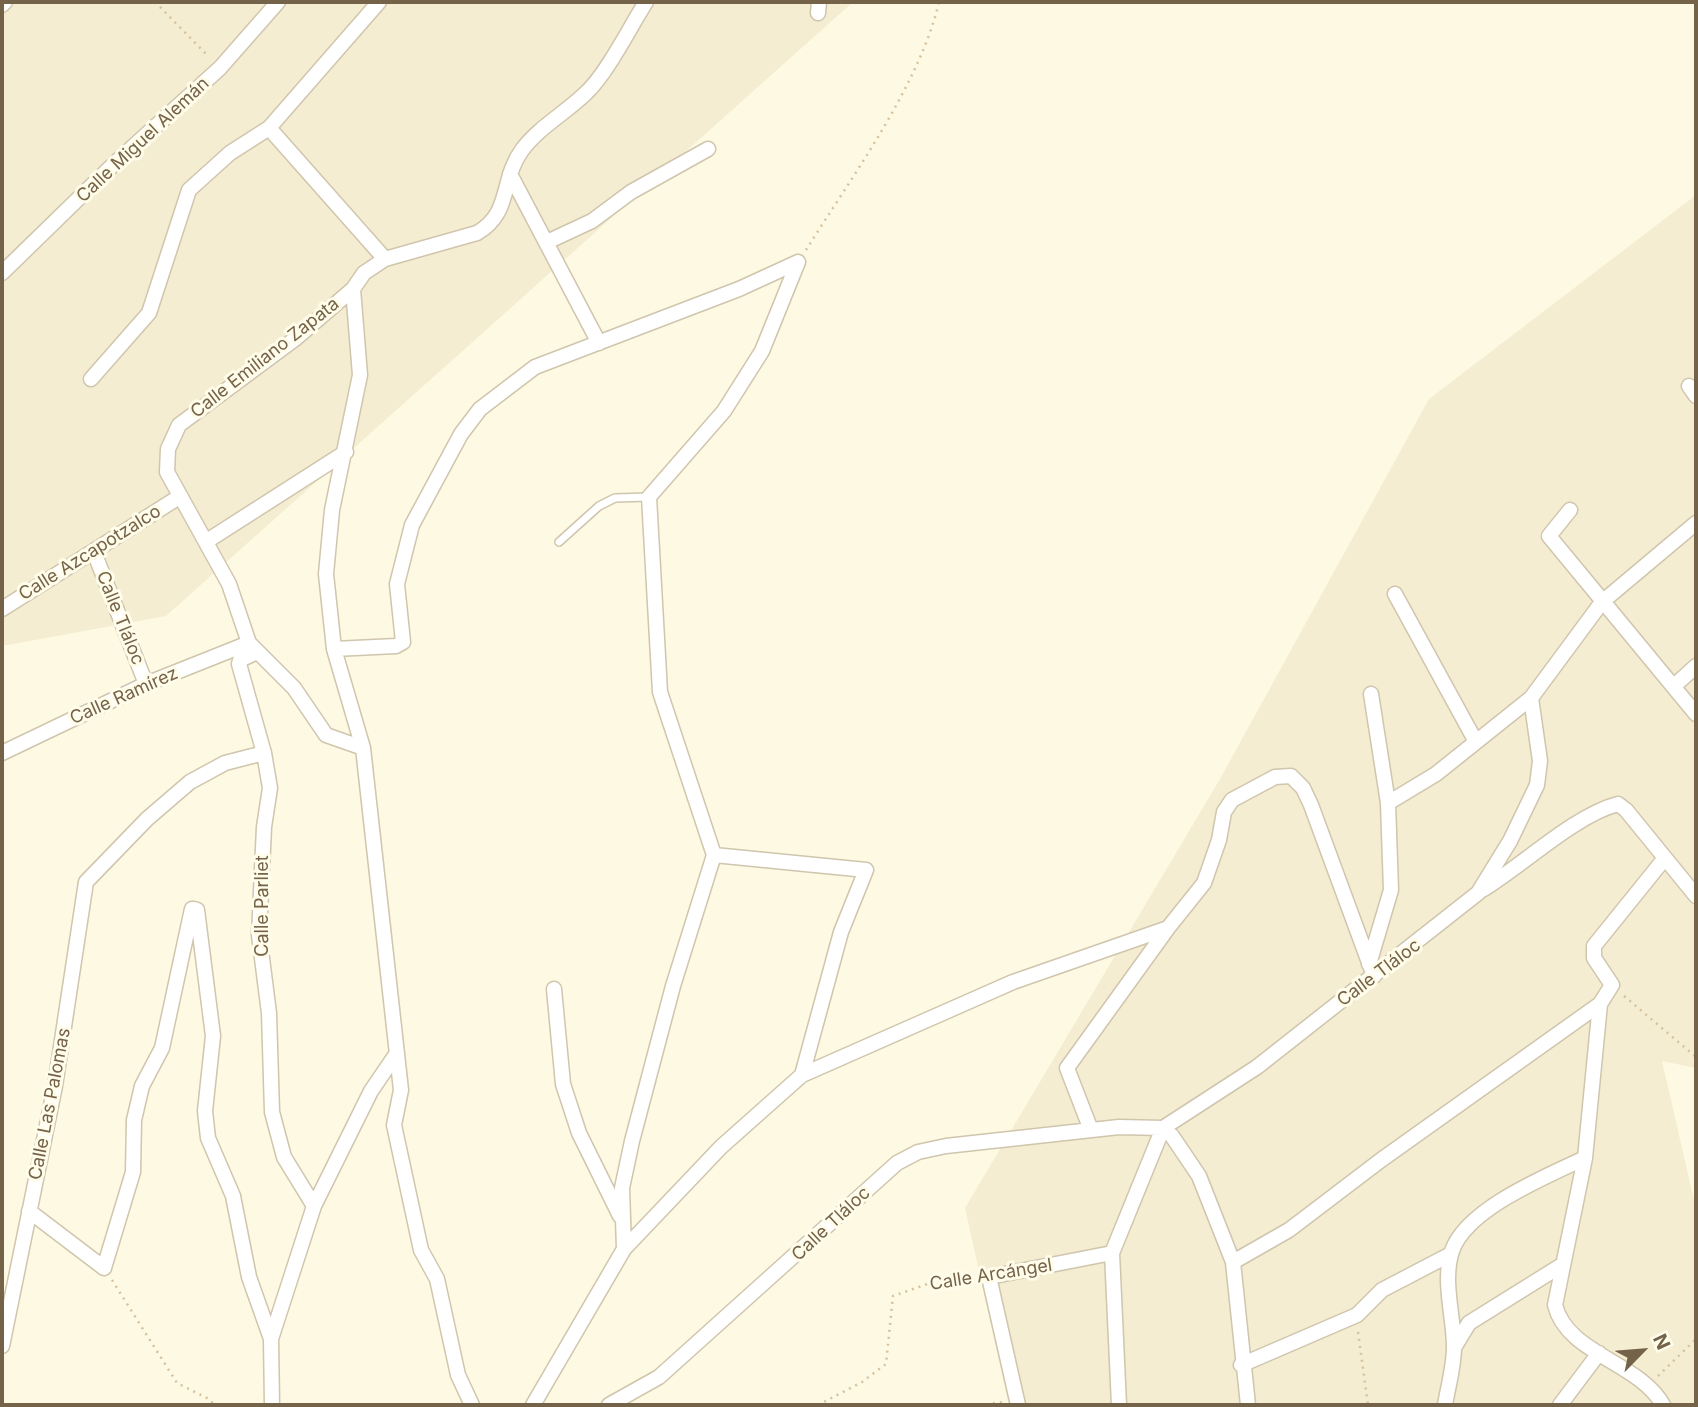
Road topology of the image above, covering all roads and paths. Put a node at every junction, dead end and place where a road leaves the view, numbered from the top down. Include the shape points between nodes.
1 (155, 2) edge
2 (278, 2) edge
3 (379, 2) edge
4 (646, 2) edge
5 (939, 2) edge
6 (220, 68) junction
7 (269, 128) junction
8 (708, 149) dead end
9 (510, 174) junction
10 (547, 242) junction
11 (385, 259) junction
12 (798, 262) junction
13 (2, 273) edge
14 (353, 289) junction
15 (599, 343) junction
16 (91, 379) dead end
17 (346, 452) junction
18 (649, 497) junction
19 (179, 498) junction
20 (1570, 510) dead end
21 (1696, 523) edge
22 (207, 541) junction
23 (559, 542) dead end
24 (94, 552) junction
25 (1395, 594) dead end
26 (1602, 602) junction
27 (2, 609) edge
28 (253, 648) junction
29 (334, 649) junction
30 (1696, 666) edge
31 (146, 684) junction
32 (1674, 686) junction
33 (1371, 694) dead end
34 (1531, 698) junction
35 (1696, 714) edge
36 (1476, 742) junction
37 (363, 748) junction
38 (2, 753) edge
39 (264, 753) junction
40 (1388, 803) junction
41 (714, 855) junction
42 (1665, 858) junction
43 (1478, 893) junction
44 (1696, 896) edge
45 (1168, 928) junction
46 (1372, 970) junction
47 (1612, 985) junction
48 (554, 989) dead end
49 (1600, 1004) junction
50 (397, 1053) junction
51 (1696, 1057) edge
52 (802, 1075) junction
53 (1163, 1128) junction
54 (1091, 1130) junction
55 (1585, 1158) junction
56 (314, 1206) junction
57 (29, 1211) junction
58 (621, 1218) junction
59 (624, 1249) junction
60 (1112, 1253) junction
61 (1451, 1254) junction
62 (1233, 1262) junction
63 (1562, 1265) junction
64 (104, 1268) junction
65 (989, 1277) junction
66 (1357, 1315) junction
67 (271, 1339) junction
68 (1696, 1339) edge
69 (2, 1346) edge
70 (1454, 1348) junction
71 (1599, 1353) junction
72 (1241, 1365) junction
73 (1648, 1386) junction
74 (1018, 1403) edge
75 (215, 1405) edge
76 (272, 1405) edge
77 (472, 1405) edge
78 (533, 1405) edge
79 (609, 1405) edge
80 (818, 1405) edge
81 (979, 1405) edge
82 (1119, 1405) edge
83 (1248, 1405) edge
84 (1368, 1405) edge
85 (1445, 1405) edge
86 (1560, 1405) edge
87 (1663, 1405) edge

1 - 6 path
2 - 6 street, Calle Miguel Alemán
3 - 7 street
4 - 9 street via 589,91 522,150
5 - 12 path via 932,33 885,123
6 - 13 street, Calle Miguel Alemán
7 - 11 street
7 - 16 street via 230,153 189,190 149,313
8 - 10 street via 631,192 592,221
9 - 10 street
9 - 11 street, Calle Emiliano Zapata via 498,217 489,226
10 - 15 street
11 - 14 street, Calle Emiliano Zapata via 364,273
12 - 15 street
12 - 18 street via 755,361 724,411
14 - 17 street via 360,375
14 - 19 street, Calle Emiliano Zapata via 295,339 179,425 168,449 167,472
15 - 29 street via 535,368 480,409 461,435 412,525 404,553 397,584 403,642
17 - 22 street
17 - 29 street via 332,510 326,574
18 - 23 lane via 615,498 599,506
18 - 41 street via 660,692
19 - 22 street
19 - 24 street, Calle Azcapotzalco
20 - 26 street via 1549,536
21 - 26 street
22 - 28 street
24 - 27 street, Calle Azcapotzalco
24 - 31 street, Calle Tláloc
25 - 36 street
26 - 32 street
26 - 34 street
28 - 31 street, Calle Ramírez
28 - 37 street via 294,688 326,736
28 - 39 street, Calle Parliet via 239,664
29 - 37 street
30 - 32 street
31 - 38 street, Calle Ramírez
32 - 35 street
33 - 40 street
34 - 36 street
34 - 43 street, Calle Tláloc via 1539,761 1537,785
36 - 40 street via 1436,774
37 - 50 street
39 - 56 street, Calle Parliet via 270,788 259,935 269,1013 272,1112 284,1157
39 - 57 street, Calle Las Palomas via 225,763 190,782 86,882 57,1073
40 - 46 street via 1391,890
41 - 52 street via 866,870 841,932
41 - 58 street via 632,1141
42 - 43 street via 1618,804 1556,839
42 - 44 street
42 - 47 street via 1594,946 1594,958
43 - 46 street, Calle Tláloc
45 - 46 street via 1204,883 1231,800 1275,777 1291,776 1311,805
45 - 52 street via 1013,982
45 - 54 street via 1067,1068
46 - 53 street, Calle Tláloc via 1257,1066
47 - 49 street
47 - 51 path
48 - 58 street via 564,1084 579,1133
49 - 55 street
49 - 62 street via 1289,1230
50 - 56 street via 371,1091
50 - 77 street via 401,1090 394,1125 421,1250 437,1279 458,1375
52 - 59 street via 721,1147
53 - 54 street, Calle Tláloc
53 - 60 street
53 - 62 street via 1199,1176
54 - 79 street, Calle Tláloc via 946,1146 918,1152 897,1163 659,1377
55 - 61 street via 1525,1187 1478,1219 1458,1237
55 - 63 street
56 - 67 street
57 - 64 street
57 - 69 street, Calle Las Palomas
58 - 59 street
59 - 78 street
60 - 65 street, Calle Arcángel
60 - 82 street
61 - 66 street via 1382,1290
61 - 70 street
62 - 72 street
63 - 70 street via 1469,1323
63 - 71 street via 1557,1315 1561,1324
64 - 67 street via 133,1172 134,1120 142,1086 162,1048 174,980 195,908 213,1036 205,1111 208,1138 233,1196 248,1277
64 - 75 path via 177,1383
65 - 74 street
65 - 80 path, Calle Arcángel via 936,1281 893,1296 886,1364
66 - 72 street
66 - 84 path
67 - 76 street
68 - 73 path
70 - 85 street
71 - 73 street
71 - 86 street
72 - 83 street
73 - 87 street
74 - 81 path

